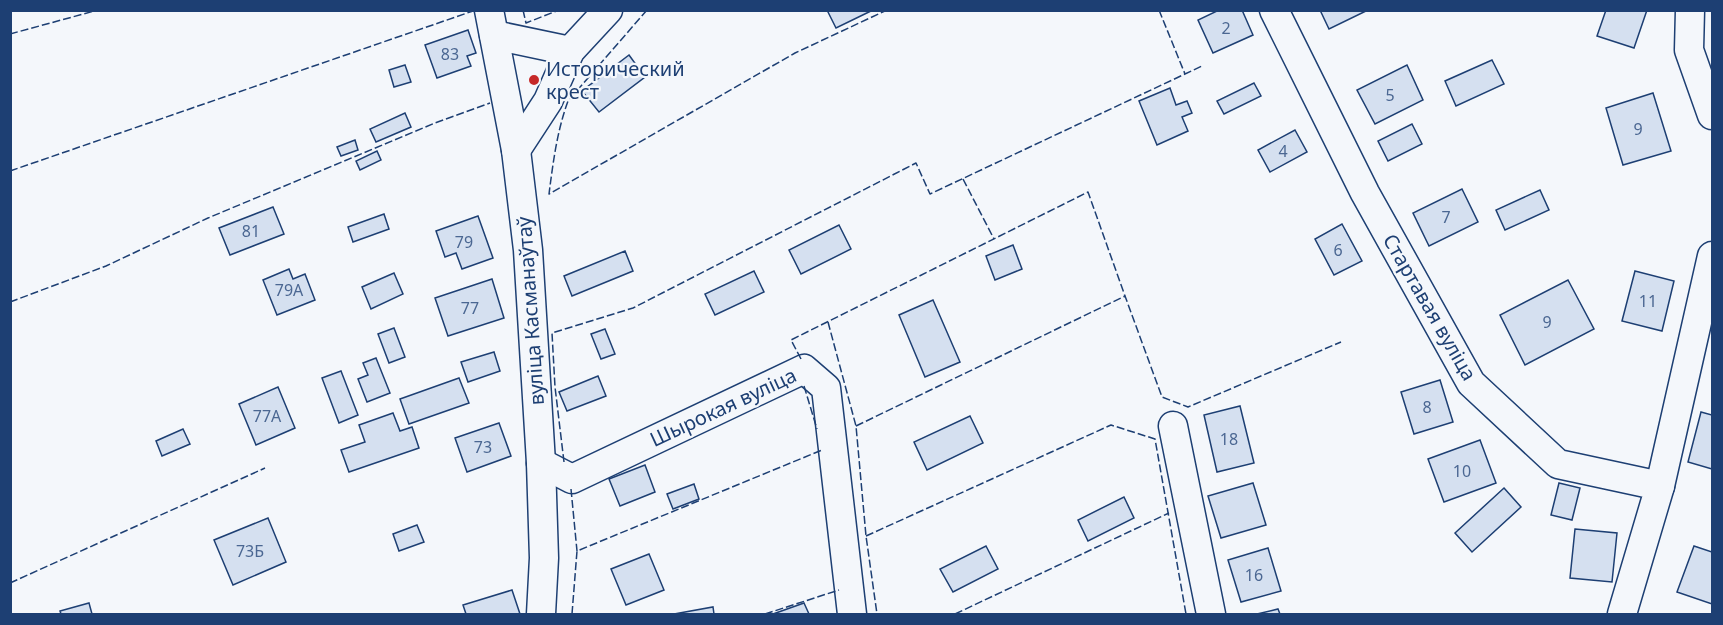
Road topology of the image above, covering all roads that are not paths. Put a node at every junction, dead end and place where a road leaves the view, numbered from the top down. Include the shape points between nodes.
1 (608, 10) edge
2 (1274, 10) edge
3 (1690, 10) edge
4 (492, 23) edge
5 (570, 51) junction
6 (1713, 115) edge
7 (516, 150) junction
8 (1713, 256) edge
9 (1173, 426) dead end
10 (541, 463) junction
11 (1660, 486) junction
12 (541, 615) edge
13 (852, 615) edge
14 (1211, 615) edge
15 (1622, 615) edge

1 - 5 street
2 - 11 street, Стартавая вуліца via 1365,193 1471,383 1558,464
3 - 6 street via 1689,50
4 - 5 street
4 - 7 street, вуліца Касманаўтаў
5 - 7 street via 548,102
7 - 10 street, вуліца Касманаўтаў via 528,250
8 - 11 street
9 - 14 street
10 - 12 street, вуліца Касманаўтаў
10 - 13 street, Шырокая вуліца via 572,479 804,369 825,388
11 - 15 street

